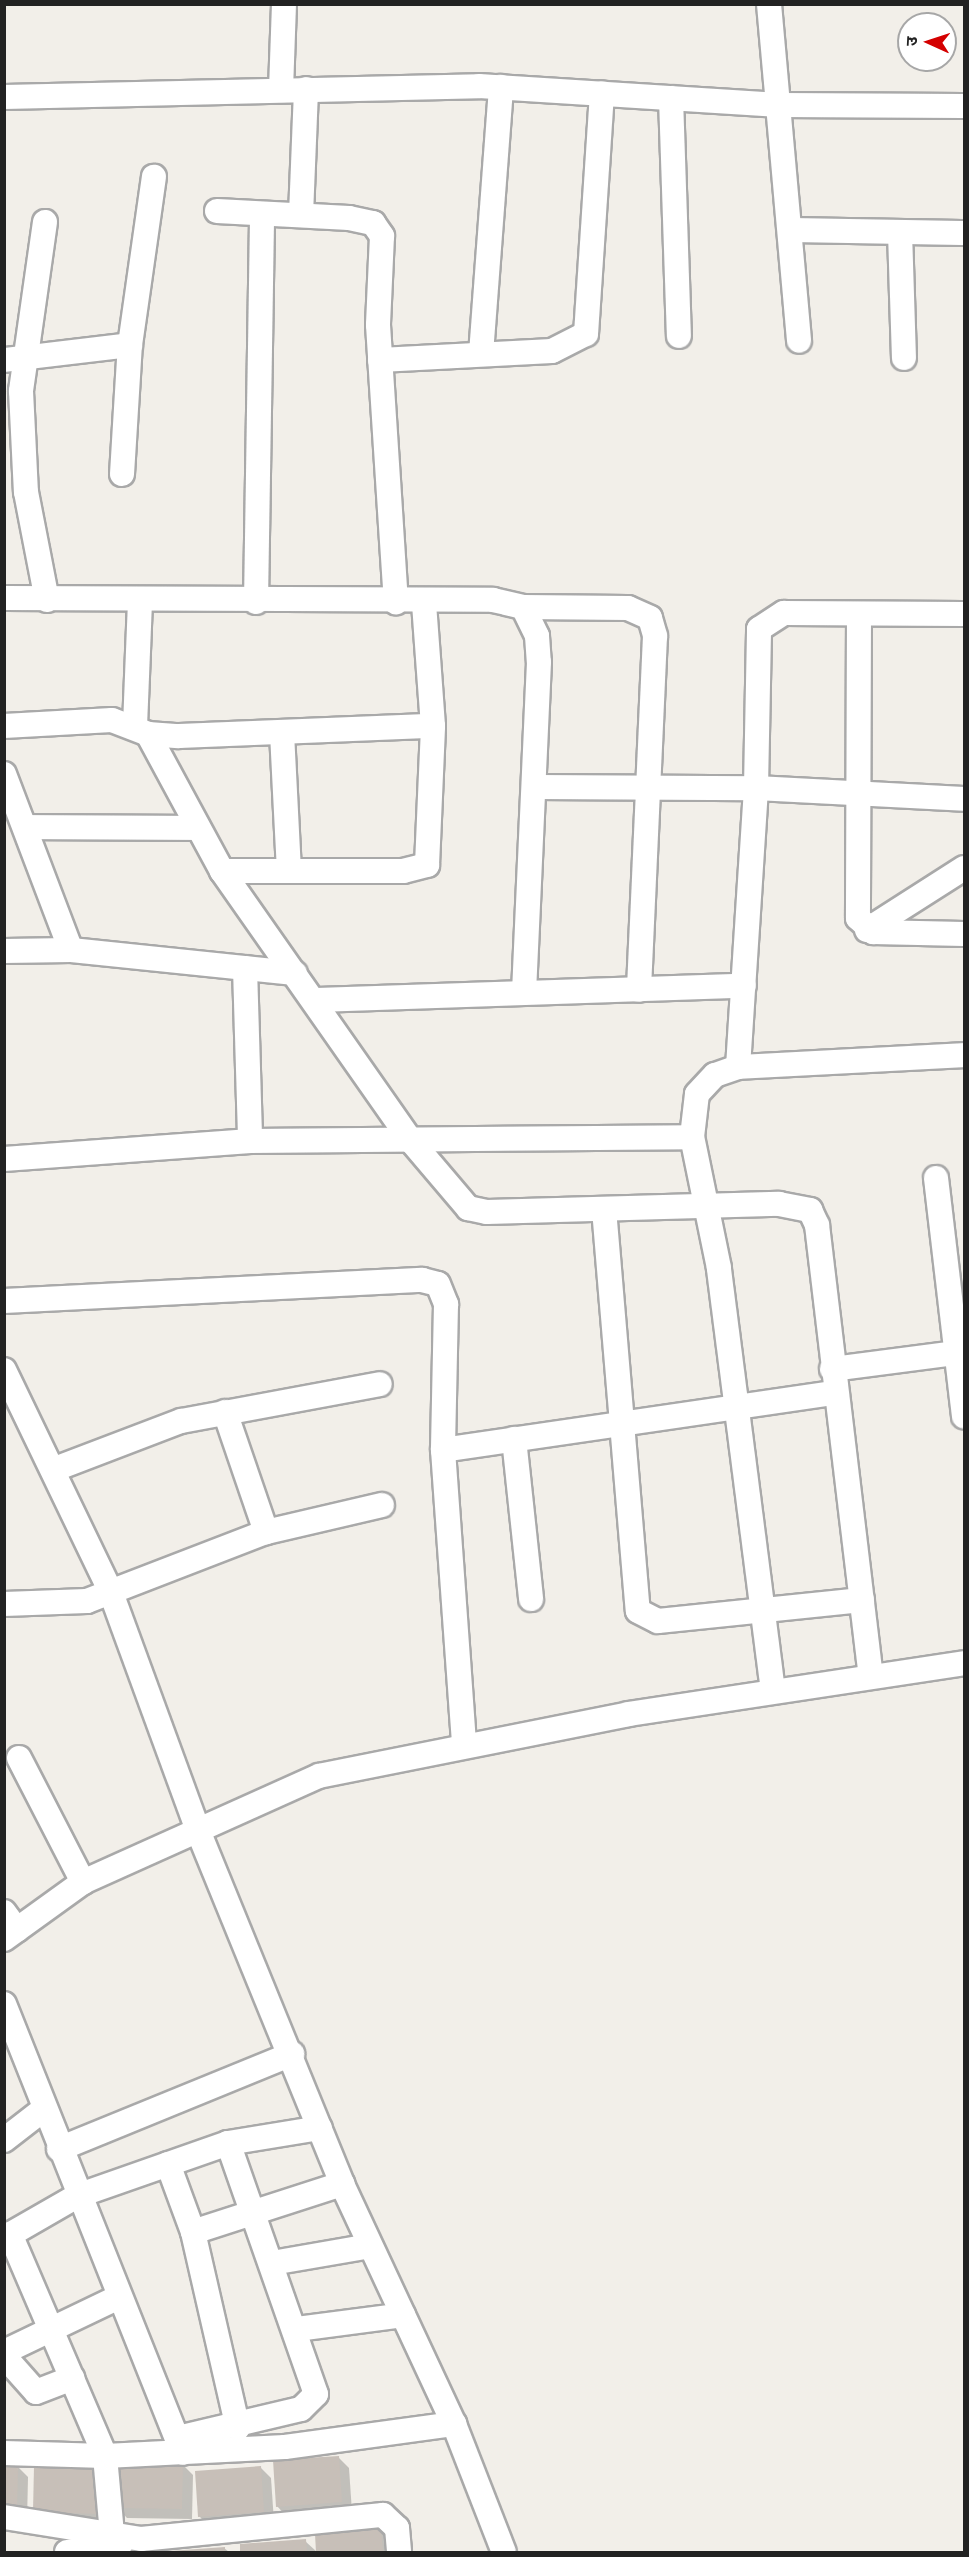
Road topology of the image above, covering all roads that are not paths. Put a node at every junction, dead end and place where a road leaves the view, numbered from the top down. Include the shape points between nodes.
1 (284, 4) edge
2 (769, 4) edge
3 (501, 87) junction
4 (306, 89) junction
5 (281, 90) junction
6 (602, 94) junction
7 (4, 97) edge
8 (671, 98) junction
9 (779, 105) junction
10 (964, 106) edge
11 (154, 177) dead end
12 (217, 212) dead end
13 (262, 214) junction
14 (302, 215) junction
15 (45, 222) dead end
16 (790, 230) junction
17 (900, 232) junction
18 (964, 233) edge
19 (679, 336) dead end
20 (799, 341) dead end
21 (130, 345) junction
22 (481, 354) junction
23 (904, 358) dead end
24 (14, 359) edge
25 (380, 360) junction
26 (122, 474) dead end
27 (4, 598) edge
28 (46, 600) junction
29 (140, 602) junction
30 (256, 602) junction
31 (396, 602) junction
32 (424, 602) junction
33 (523, 608) junction
34 (964, 614) edge
35 (859, 615) junction
36 (4, 726) edge
37 (433, 726) junction
38 (142, 730) junction
39 (282, 733) junction
40 (4, 774) edge
41 (536, 787) junction
42 (648, 787) junction
43 (756, 788) junction
44 (861, 793) junction
45 (964, 800) edge
46 (25, 827) junction
47 (194, 828) junction
48 (964, 868) edge
49 (289, 871) junction
50 (222, 872) junction
51 (867, 930) junction
52 (964, 934) edge
53 (71, 950) junction
54 (4, 951) edge
55 (245, 968) junction
56 (295, 973) junction
57 (744, 986) junction
58 (639, 990) junction
59 (525, 993) junction
60 (314, 1000) junction
61 (964, 1055) edge
62 (738, 1067) junction
63 (692, 1137) junction
64 (250, 1141) junction
65 (412, 1142) junction
66 (4, 1160) edge
67 (936, 1178) dead end
68 (705, 1207) junction
69 (604, 1209) junction
70 (4, 1301) edge
71 (956, 1353) junction
72 (4, 1370) edge
73 (833, 1381) junction
74 (380, 1384) dead end
75 (736, 1404) junction
76 (225, 1412) junction
77 (964, 1416) edge
78 (619, 1423) junction
79 (514, 1439) junction
80 (443, 1450) junction
81 (55, 1469) junction
82 (382, 1505) dead end
83 (266, 1532) junction
84 (110, 1590) junction
85 (531, 1599) dead end
86 (862, 1600) junction
87 (4, 1604) edge
88 (761, 1610) junction
89 (964, 1663) edge
90 (871, 1676) junction
91 (772, 1691) junction
92 (464, 1746) junction
93 (19, 1758) dead end
94 (199, 1833) junction
95 (83, 1882) junction
96 (9, 1927) edge
97 (7, 2020) edge
98 (292, 2054) junction
99 (44, 2109) junction
100 (320, 2128) junction
101 (4, 2140) edge
102 (228, 2143) junction
103 (59, 2149) junction
104 (168, 2164) junction
105 (342, 2184) junction
106 (77, 2196) junction
107 (253, 2210) junction
108 (193, 2232) junction
109 (7, 2236) edge
110 (370, 2246) junction
111 (272, 2263) junction
112 (119, 2297) junction
113 (403, 2315) junction
114 (51, 2325) junction
115 (297, 2329) junction
116 (4, 2354) edge
117 (72, 2378) junction
118 (454, 2424) junction
119 (238, 2428) junction
120 (180, 2445) junction
121 (4, 2453) edge
122 (105, 2456) junction
123 (4, 2517) edge
124 (112, 2535) junction
125 (141, 2539) junction
126 (67, 2553) edge
127 (399, 2553) edge
128 (504, 2553) edge

1 - 5 street
2 - 9 street
3 - 4 street
3 - 6 street
3 - 22 street
4 - 5 street
4 - 14 street
5 - 7 street
6 - 8 street
6 - 22 street via 586,334 552,351
8 - 9 street
8 - 19 street
9 - 10 street
9 - 16 street
11 - 21 street
12 - 13 street
13 - 14 street
13 - 30 street
14 - 25 street via 365,220 379,229 385,254
15 - 24 street
16 - 17 street
16 - 20 street
17 - 18 street
17 - 23 street
21 - 24 street
21 - 26 street
22 - 25 street
24 - 28 street via 26,492
25 - 31 street
27 - 28 street
28 - 29 street
29 - 30 street
29 - 38 street
30 - 31 street
31 - 32 street
32 - 33 street via 493,600
32 - 37 street
33 - 41 street via 537,636
33 - 42 street via 628,608 650,618 655,636
34 - 35 street
35 - 43 street via 784,613 763,622 756,639
35 - 44 street
36 - 38 street via 112,720
37 - 39 street
37 - 49 street via 427,865 416,871
38 - 39 street
38 - 47 street
39 - 49 street
40 - 46 street
41 - 42 street
41 - 59 street
42 - 43 street
42 - 58 street
43 - 44 street
43 - 57 street
44 - 45 street
44 - 51 street via 857,911
46 - 47 street
46 - 53 street
47 - 50 street
48 - 51 street
49 - 50 street
50 - 56 street
51 - 52 street
53 - 54 street
53 - 55 street
55 - 56 street
55 - 64 street
56 - 60 street
57 - 58 street
57 - 62 street
58 - 59 street
59 - 60 street
60 - 65 street
61 - 62 street
62 - 63 street via 715,1075 698,1094
63 - 65 street
63 - 68 street
64 - 65 street
64 - 66 street
65 - 69 street via 452,1194 477,1212
67 - 71 street
68 - 69 street
68 - 73 street via 795,1205 810,1210 817,1225
68 - 75 street via 719,1268
69 - 78 street
70 - 80 street via 433,1282 442,1287 446,1304
71 - 73 street
71 - 77 street
72 - 81 street
73 - 75 street
73 - 86 street
74 - 76 street
75 - 78 street
75 - 88 street
76 - 81 street via 181,1421
76 - 83 street
78 - 79 street
78 - 88 street via 638,1611 658,1621
79 - 80 street
79 - 85 street
80 - 92 street
81 - 84 street
82 - 83 street
83 - 84 street
84 - 87 street via 87,1601
84 - 94 street
86 - 88 street
86 - 90 street
88 - 91 street
89 - 90 street
90 - 91 street
91 - 92 street
92 - 94 street via 319,1776
93 - 95 street
94 - 95 street
94 - 98 street
95 - 96 street
97 - 99 street
98 - 100 street
98 - 103 street
99 - 101 street
99 - 103 street
100 - 102 street
100 - 105 street
102 - 104 street
102 - 107 street
103 - 106 street
104 - 106 street
104 - 108 street
105 - 107 street
105 - 110 street
106 - 109 street
106 - 112 street
107 - 108 street
107 - 111 street
108 - 119 street
109 - 114 street
110 - 111 street
110 - 113 street
111 - 115 street
112 - 114 street
112 - 120 street
113 - 115 street
113 - 118 street
114 - 116 street
114 - 117 street
115 - 119 street via 313,2376 313,2401
116 - 117 street via 31,2391
117 - 122 street
118 - 120 street via 285,2447
118 - 128 street
119 - 120 street
120 - 122 street
121 - 122 street
122 - 124 street
123 - 124 street
124 - 125 street
125 - 126 street
125 - 127 street via 383,2515 397,2528

